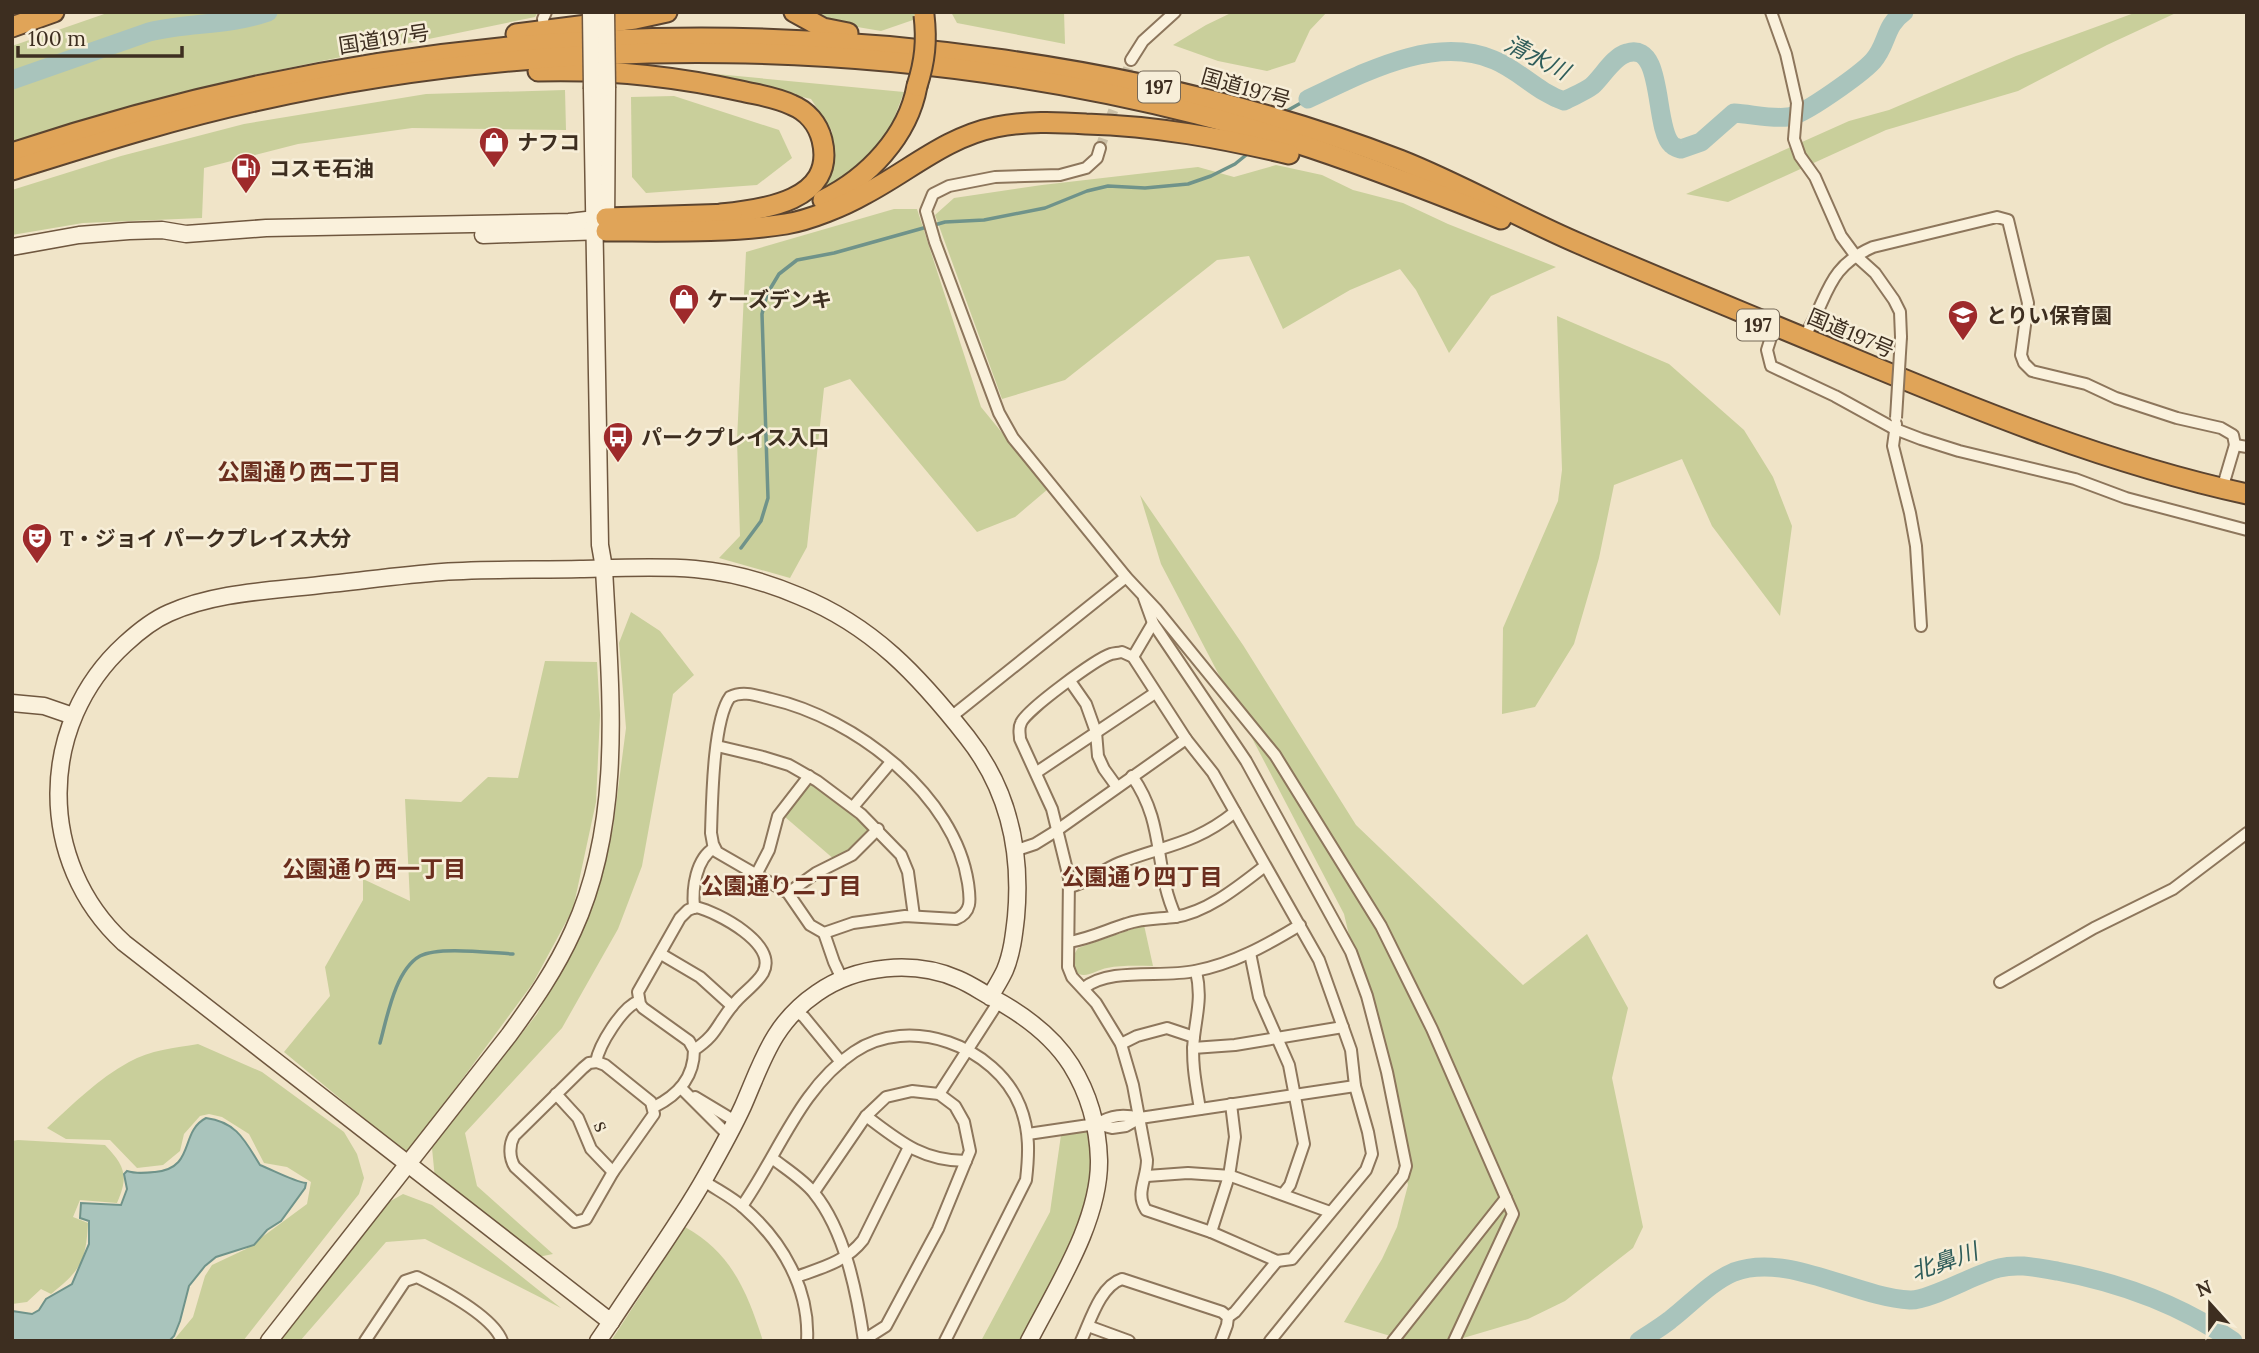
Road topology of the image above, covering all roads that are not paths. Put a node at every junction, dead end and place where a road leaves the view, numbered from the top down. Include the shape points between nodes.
1 (54, 12) edge
2 (591, 12) edge
3 (606, 12) edge
4 (667, 12) edge
5 (794, 12) edge
6 (1175, 12) edge
7 (1772, 12) edge
8 (928, 13) edge
9 (545, 21) edge
10 (12, 27) edge
11 (391, 60) junction
12 (1131, 60) tunnel mouth
13 (1082, 71) junction
14 (923, 86) junction
15 (600, 89) junction
16 (241, 104) junction
17 (1100, 148) tunnel mouth
18 (12, 153) edge
19 (12, 170) edge
20 (1444, 197) junction
21 (848, 201) junction
22 (721, 214) junction
23 (600, 225) junction
24 (186, 234) junction
25 (12, 247) edge
26 (1855, 255) junction
27 (12, 257) edge
28 (1773, 331) junction
29 (1804, 337) junction
30 (1896, 424) junction
31 (2235, 445) junction
32 (2247, 447) edge
33 (2222, 489) junction
34 (2247, 494) edge
35 (2247, 501) edge
36 (2247, 530) edge
37 (604, 568) junction
38 (1126, 577) junction
39 (1142, 594) junction
40 (1153, 623) junction
41 (1921, 626) dead end
42 (1133, 657) junction
43 (1070, 681) junction
44 (1155, 693) junction
45 (12, 703) edge
46 (73, 716) junction
47 (951, 717) junction
48 (1096, 733) junction
49 (1186, 739) junction
50 (717, 746) junction
51 (891, 762) junction
52 (1037, 772) junction
53 (809, 776) junction
54 (1132, 776) junction
55 (1117, 787) junction
56 (853, 807) junction
57 (1235, 812) junction
58 (878, 829) junction
59 (1058, 830) junction
60 (2247, 833) edge
61 (714, 848) junction
62 (1017, 850) junction
63 (1159, 852) junction
64 (1265, 866) junction
65 (757, 873) junction
66 (1069, 887) junction
67 (788, 893) junction
68 (694, 908) junction
69 (914, 916) junction
70 (1176, 916) junction
71 (1300, 925) junction
72 (824, 933) junction
73 (1069, 942) junction
74 (1250, 953) junction
75 (661, 954) junction
76 (1196, 971) junction
77 (842, 979) junction
78 (2000, 982) dead end
79 (1084, 988) junction
80 (995, 999) junction
81 (639, 1001) junction
82 (732, 1006) junction
83 (794, 1010) junction
84 (1343, 1027) junction
85 (1275, 1037) junction
86 (1194, 1042) junction
87 (1121, 1044) junction
88 (694, 1050) junction
89 (968, 1050) junction
90 (596, 1062) junction
91 (841, 1062) junction
92 (1355, 1086) junction
93 (681, 1088) junction
94 (556, 1094) junction
95 (939, 1094) junction
96 (1294, 1095) junction
97 (1231, 1104) junction
98 (654, 1107) junction
99 (1200, 1109) junction
100 (866, 1116) junction
101 (1140, 1118) junction
102 (1096, 1124) junction
103 (732, 1128) junction
104 (1028, 1135) junction
105 (908, 1149) junction
106 (772, 1158) junction
107 (966, 1161) junction
108 (407, 1164) junction
109 (613, 1172) junction
110 (1147, 1175) junction
111 (1228, 1176) junction
112 (704, 1181) junction
113 (814, 1192) junction
114 (1283, 1194) junction
115 (1506, 1198) junction
116 (742, 1206) junction
117 (1330, 1212) junction
118 (1211, 1232) junction
119 (846, 1258) junction
120 (1277, 1261) junction
121 (796, 1278) junction
122 (1228, 1317) junction
123 (611, 1322) junction
124 (1088, 1326) junction
125 (269, 1341) edge
126 (365, 1341) edge
127 (502, 1341) edge
128 (598, 1341) edge
129 (807, 1341) edge
130 (864, 1341) edge
131 (945, 1341) edge
132 (1029, 1341) edge
133 (1081, 1341) edge
134 (1129, 1341) edge
135 (1221, 1341) edge
136 (1270, 1341) edge
137 (1393, 1341) edge
138 (1454, 1341) edge

1 - 10 highway
2 - 15 street, bridge
3 - 15 street, bridge
4 - 9 highway via 635,19
5 - 13 highway via 823,28 850,34 997,50
6 - 12 street via 1143,41
7 - 26 street via 1797,103 1794,139 1841,236
8 - 14 highway via 936,38 934,64
9 - 11 highway
11 - 13 highway, 国道197号 / 197 via 536,43 745,38 894,46
11 - 18 highway, 国道197号 / 197 via 201,98
13 - 29 highway, 国道197号 / 197 via 1210,100 1388,156 1581,244
14 - 21 highway via 919,114 897,151
14 - 22 highway via 893,140 841,191 785,212
15 - 23 street
16 - 19 highway, 国道197号 / 197
16 - 20 highway, 国道197号 / 197 via 387,77 535,58 660,53 864,58 998,75 1198,115 1350,160
16 - 22 highway via 458,77 572,70 698,82 780,100 806,113 819,131 824,152 812,183 797,197 775,207
17 - 38 street via 1086,168 1073,172 995,177 949,186 933,194 926,211 999,413 1013,438
20 - 21 highway via 1230,140 1139,125 1032,122 963,136
20 - 28 highway, 国道197号 / 197
21 - 23 highway via 811,217 757,228
22 - 23 highway
23 - 24 street via 407,237
23 - 37 street via 609,544
24 - 25 street via 162,230 103,233
24 - 27 street via 66,246
26 - 29 street via 1830,283
26 - 30 street, bridge via 1875,273 1900,312
26 - 31 street via 1997,217 2008,220 2028,303 2021,355 2032,371 2221,428 2233,435
28 - 30 street via 1767,349 1771,366
28 - 35 highway, 国道197号 / 197 via 2079,454
29 - 33 highway, 国道197号 / 197 via 2031,430
30 - 36 street via 1959,451 2075,479 2126,498
30 - 41 street via 1893,446 1916,546
31 - 32 street
31 - 33 street
33 - 34 highway, 国道197号 / 197
37 - 46 street via 441,572 195,603 166,614 127,642 99,671
37 - 47 street via 698,569 803,597 882,645 912,671
37 - 108 street via 610,778 591,883 574,929 542,988
38 - 39 street
38 - 47 street
39 - 40 street
39 - 115 street via 1275,755 1381,926
40 - 42 street
40 - 136 street via 1246,761 1351,952 1387,1072 1406,1166 1403,1176
42 - 43 street via 1111,654
42 - 44 street
43 - 48 street via 1086,704
43 - 52 street via 1021,721 1020,739
44 - 48 street
44 - 49 street
45 - 46 street via 44,706
46 - 108 street via 60,768 60,809 71,863 97,915 124,943
47 - 62 street via 994,781
48 - 52 street
48 - 55 street via 1098,755
49 - 54 street
49 - 57 street
50 - 51 street via 726,703 744,693 784,702 835,722
50 - 53 street via 775,760
50 - 61 street
51 - 56 street
51 - 69 street via 931,800 946,822 968,880 970,906 961,917
52 - 59 street
53 - 56 street
53 - 65 street via 775,823 769,850
54 - 55 street
54 - 63 street via 1149,803
55 - 59 street
56 - 58 street
57 - 63 street via 1205,834
57 - 64 street
58 - 67 street via 852,855
58 - 69 street via 901,855
59 - 62 street
59 - 66 street
60 - 78 street via 2173,889
61 - 65 street
61 - 68 street via 703,859 693,887
62 - 80 street via 1013,942
63 - 66 street via 1118,864
63 - 70 street via 1164,886
64 - 70 street via 1233,891
64 - 71 street
65 - 67 street
66 - 73 street
67 - 72 street via 810,925
68 - 75 street via 680,918
68 - 82 street via 736,924 763,957 763,973
69 - 72 street via 853,923
70 - 73 street via 1144,919
71 - 74 street
71 - 84 street via 1319,960
72 - 77 street
73 - 79 street via 1068,967
74 - 76 street
74 - 85 street via 1259,997
75 - 81 street via 640,987
75 - 82 street via 700,977
76 - 79 street via 1107,976
76 - 86 street via 1200,1003
77 - 80 street via 887,968 925,970 958,979
77 - 83 street
79 - 87 street
80 - 89 street
80 - 102 street via 1050,1038 1071,1065
81 - 88 street
81 - 90 street via 627,1008 601,1044
82 - 88 street via 711,1039
83 - 91 street
83 - 103 street via 767,1048
84 - 85 street
84 - 92 street
85 - 86 street via 1235,1045
85 - 96 street via 1289,1065
86 - 87 street via 1167,1028
86 - 99 street
87 - 101 street
88 - 93 street via 691,1072
89 - 91 street via 917,1035 891,1037 855,1051
89 - 95 street
89 - 104 street via 1004,1080 1020,1107
90 - 94 street
90 - 98 street
91 - 106 street via 810,1095
92 - 96 street
92 - 117 street via 1371,1154 1366,1170
93 - 98 street
93 - 103 street
93 - 103 street
94 - 109 street, s via 578,1118 591,1149
94 - 109 street via 512,1139 515,1167 569,1219 578,1222 586,1219
95 - 100 street via 912,1091 886,1097
95 - 107 street via 964,1122 970,1151
96 - 97 street
96 - 114 street via 1304,1144
97 - 99 street
97 - 111 street via 1235,1137
98 - 109 street via 652,1120
99 - 101 street
100 - 105 street
100 - 113 street
101 - 102 street via 1125,1114
101 - 110 street
102 - 104 street
102 - 132 street via 1096,1196 1062,1278
103 - 112 street
104 - 131 street via 1026,1180
105 - 107 street
105 - 119 street via 863,1240
106 - 113 street
106 - 116 street
107 - 130 street via 938,1229 886,1326
108 - 123 street
108 - 125 street
110 - 111 street
110 - 118 street via 1140,1193 1146,1210
111 - 114 street
111 - 118 street
112 - 116 street
112 - 123 street
113 - 119 street
114 - 117 street
115 - 137 street
115 - 138 street via 1513,1214
116 - 121 street via 772,1238
117 - 120 street via 1293,1259
118 - 120 street
119 - 121 street
119 - 130 street
120 - 122 street
121 - 129 street via 803,1296
122 - 124 street via 1122,1279 1105,1293
122 - 135 street
123 - 128 street
124 - 133 street
124 - 134 street
126 - 127 street via 405,1281 417,1277 487,1320

